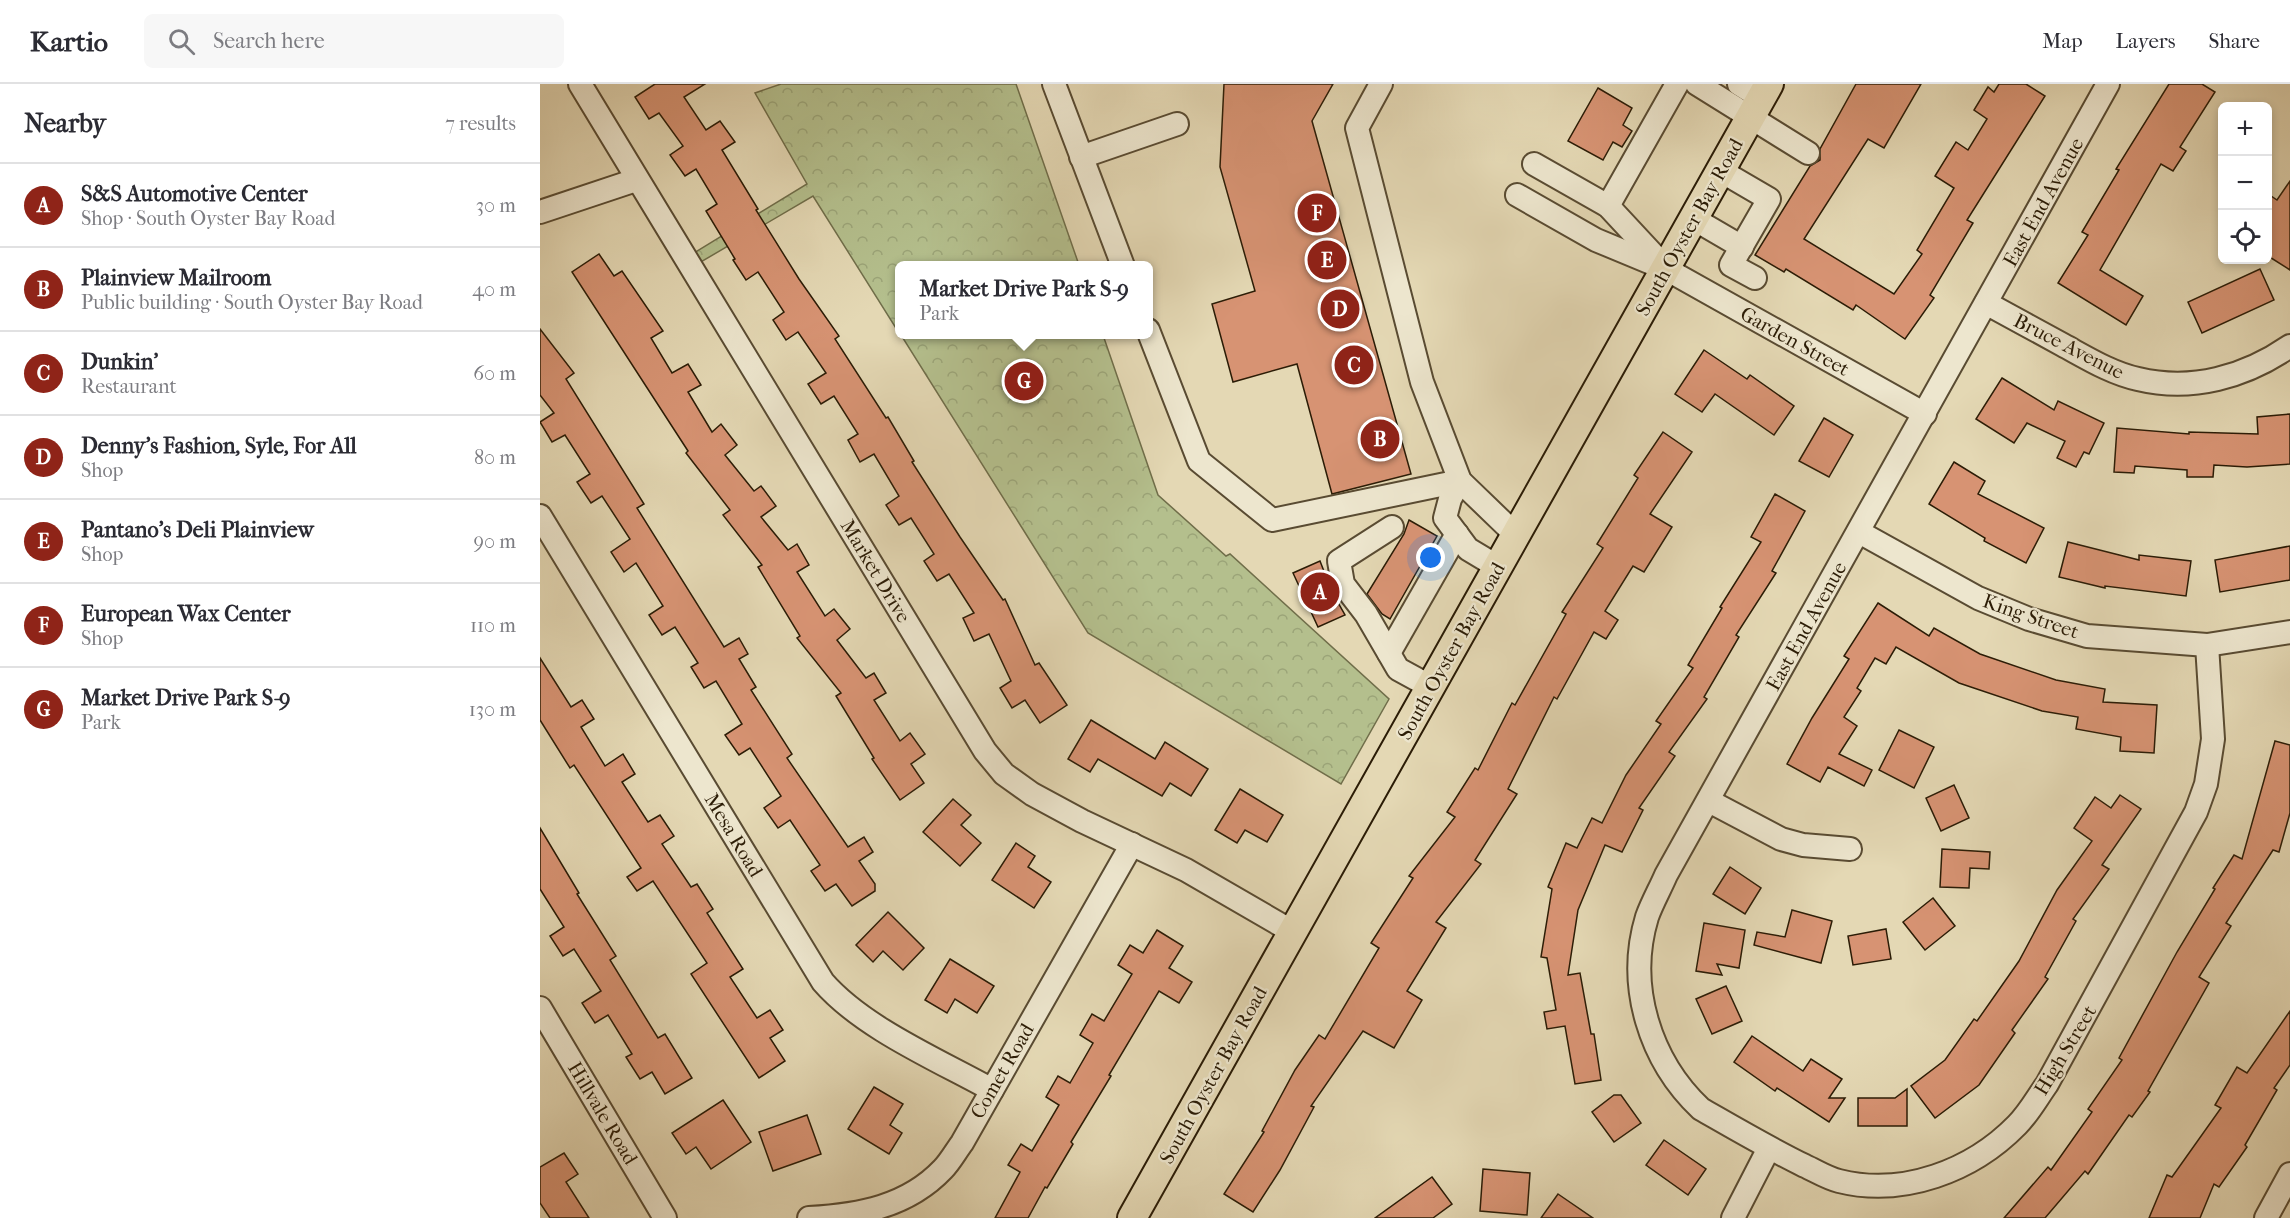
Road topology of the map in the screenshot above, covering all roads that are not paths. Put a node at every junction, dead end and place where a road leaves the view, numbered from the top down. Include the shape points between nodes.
1 (580, 84) edge
2 (1054, 84) edge
3 (1382, 84) edge
4 (1677, 84) edge
5 (1697, 84) edge
6 (2108, 84) edge
7 (1755, 96) edge
8 (1178, 124) dead end
9 (1808, 153) dead end
10 (1081, 158) junction
11 (1534, 164) dead end
12 (1720, 171) junction
13 (636, 180) junction
14 (1517, 195) dead end
15 (1608, 206) junction
16 (540, 212) edge
17 (1694, 219) junction
18 (1742, 247) junction
19 (1121, 261) edge
20 (1666, 269) junction
21 (1755, 278) dead end
22 (1986, 303) junction
23 (1152, 339) edge
24 (2290, 346) edge
25 (1925, 414) junction
26 (1460, 481) junction
27 (540, 516) edge
28 (1392, 527) dead end
29 (1859, 532) junction
30 (1457, 534) junction
31 (1516, 535) junction
32 (1498, 567) junction
33 (2290, 632) edge
34 (2206, 645) junction
35 (1389, 653) junction
36 (1431, 687) junction
37 (1709, 801) junction
38 (1132, 844) junction
39 (1850, 849) dead end
40 (1293, 932) junction
41 (540, 1008) edge
42 (992, 1090) junction
43 (1769, 1148) junction
44 (2290, 1174) edge
45 (665, 1218) edge
46 (809, 1218) edge
47 (1132, 1218) edge
48 (1733, 1218) edge
49 (2266, 1218) edge

1 - 13 street, Market Drive
2 - 10 street
3 - 26 street via 1357,128 1422,382
4 - 15 street
5 - 7 street
6 - 22 street, East End Avenue
7 - 9 street
7 - 12 main road, South Oyster Bay Road
8 - 10 street
10 - 19 street
11 - 15 street
12 - 17 main road, South Oyster Bay Road
12 - 18 street via 1768,199
13 - 16 street
13 - 38 street, Market Drive via 985,752 1004,774 1032,794
14 - 20 street via 1596,240
15 - 20 street
17 - 18 street
17 - 20 main road, South Oyster Bay Road
18 - 21 street via 1731,265
20 - 25 street, Garden Street
20 - 31 main road, South Oyster Bay Road
22 - 24 street, Bruce Avenue via 2098,365 2138,379 2206,382 2268,362
22 - 25 street, East End Avenue
23 - 26 street via 1199,461 1272,520
25 - 29 street, East End Avenue
26 - 30 street via 1445,518
26 - 31 street
27 - 42 street, Mesa Road via 823,982 870,1023
28 - 35 street via 1340,561 1343,584
29 - 34 street, King Street via 1978,598 2029,619 2087,636
29 - 37 street, East End Avenue
30 - 32 street via 1468,549
30 - 35 street
31 - 32 main road, South Oyster Bay Road
32 - 36 main road, South Oyster Bay Road
33 - 34 street, King Street
34 - 43 street, High Street via 2213,739 2206,784 2196,812 2080,1027 2019,1124 1987,1152 1962,1166 1900,1185 1837,1181
35 - 36 street via 1398,669
36 - 40 main road, South Oyster Bay Road
37 - 39 street via 1781,839
37 - 43 street, East End Avenue via 1666,875 1647,917 1640,960 1642,1007 1657,1052 1692,1101
38 - 40 street, Market Drive
38 - 42 street, Comet Road
40 - 47 main road, South Oyster Bay Road
41 - 45 street, Hillvale Road
42 - 46 street, Comet Road via 943,1169 915,1193 861,1213
43 - 48 street
44 - 49 street

